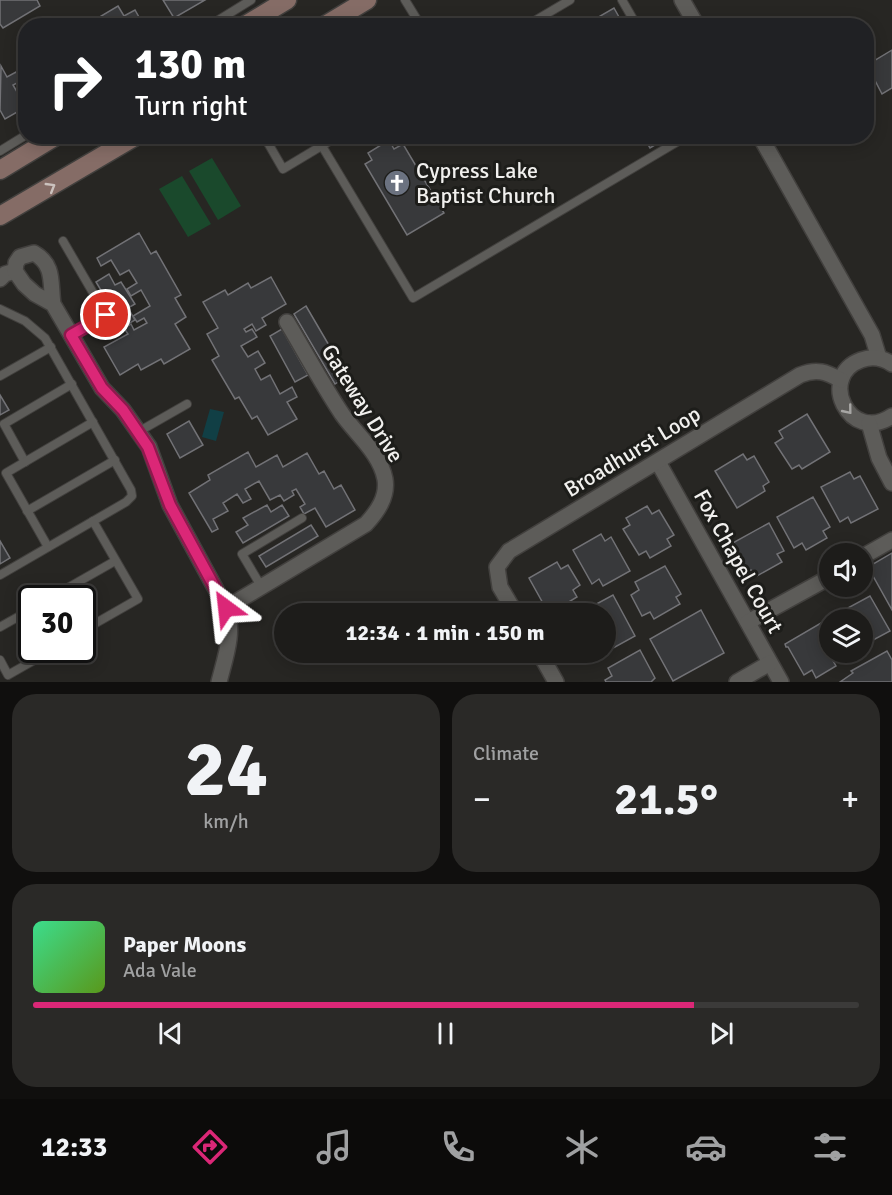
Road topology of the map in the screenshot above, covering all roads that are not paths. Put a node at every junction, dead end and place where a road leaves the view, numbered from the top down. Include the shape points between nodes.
1 (251, 0) edge
2 (287, 0) edge
3 (367, 0) edge
4 (405, 0) edge
5 (570, 0) edge
6 (622, 0) edge
7 (682, 0) edge
8 (221, 18) edge
9 (257, 18) edge
10 (337, 18) edge
11 (416, 18) edge
12 (540, 18) edge
13 (632, 18) edge
14 (692, 18) edge
15 (18, 143) edge
16 (38, 144) edge
17 (122, 144) edge
18 (268, 144) edge
19 (325, 144) edge
20 (673, 144) edge
21 (765, 144) edge
22 (322, 146) junction
23 (1, 160) edge
24 (0, 216) edge
25 (63, 241) dead end
26 (15, 271) junction
27 (0, 279) edge
28 (53, 304) junction
29 (0, 309) edge
30 (287, 322) dead end
31 (71, 335) junction
32 (51, 347) junction
33 (885, 361) edge
34 (0, 376) edge
35 (841, 380) junction
36 (72, 384) junction
37 (187, 404) dead end
38 (892, 416) edge
39 (2, 422) edge
40 (93, 422) junction
41 (869, 423) junction
42 (138, 432) junction
43 (115, 460) junction
44 (25, 462) junction
45 (658, 462) junction
46 (892, 483) edge
47 (27, 511) junction
48 (302, 518) dead end
49 (93, 521) junction
50 (892, 540) edge
51 (48, 548) junction
52 (873, 551) edge
53 (115, 561) junction
54 (0, 575) edge
55 (819, 583) edge
56 (73, 585) edge
57 (261, 586) junction
58 (510, 603) edge
59 (226, 608) junction
60 (18, 617) edge
61 (748, 622) junction
62 (96, 623) edge
63 (0, 627) edge
64 (0, 660) edge
65 (29, 663) edge
66 (545, 663) edge
67 (770, 663) junction
68 (219, 682) edge
69 (556, 682) edge
70 (737, 682) edge
71 (781, 682) edge

1 - 8 lane
2 - 9 main road
3 - 10 main road
4 - 11 lane
5 - 12 lane
6 - 13 lane
7 - 14 street
15 - 23 lane
16 - 23 main road
24 -> 17 main road
18 - 22 lane via 282,169
19 - 22 lane
20 - 22 lane via 413,298
21 - 33 street
25 - 31 lane via 106,315
26 - 27 street
26 - 28 street via 35,294
26 - 28 street via 20,257 34,253 42,258 52,276
28 - 31 street
29 - 32 lane via 37,330
30 - 57 street, Gateway Drive via 340,411 373,453 385,479 385,490 382,503 366,524
31 - 42 street via 102,388
32 - 34 lane
32 - 36 lane
33 - 35 street via 867,358 856,362
35 -> 41 street via 842,403 848,413
35 - 45 street, Broadhurst Loop via 823,371 800,375
36 - 39 lane
36 - 40 lane
37 - 42 lane
38 - 41 street
39 - 44 lane
40 - 43 lane
40 - 44 lane
41 - 46 street via 879,458
42 - 59 street via 148,447 170,505
43 - 47 lane
43 - 49 lane via 132,496
44 - 47 lane via 6,473
45 - 58 street, Broadhurst Loop via 509,551 496,567
45 - 61 street, Fox Chapel Court
47 - 51 lane
48 - 57 lane via 242,554
49 - 51 lane
49 - 53 lane
50 - 52 street
51 - 54 lane
53 - 56 lane
53 - 62 lane via 138,599
55 - 61 street
57 - 59 street, Gateway Drive
59 - 68 street via 231,620
60 - 63 lane
61 - 67 street, Fox Chapel Court
64 - 65 lane via 8,675
66 - 69 street
67 - 70 street
67 - 71 street, Fox Chapel Court

